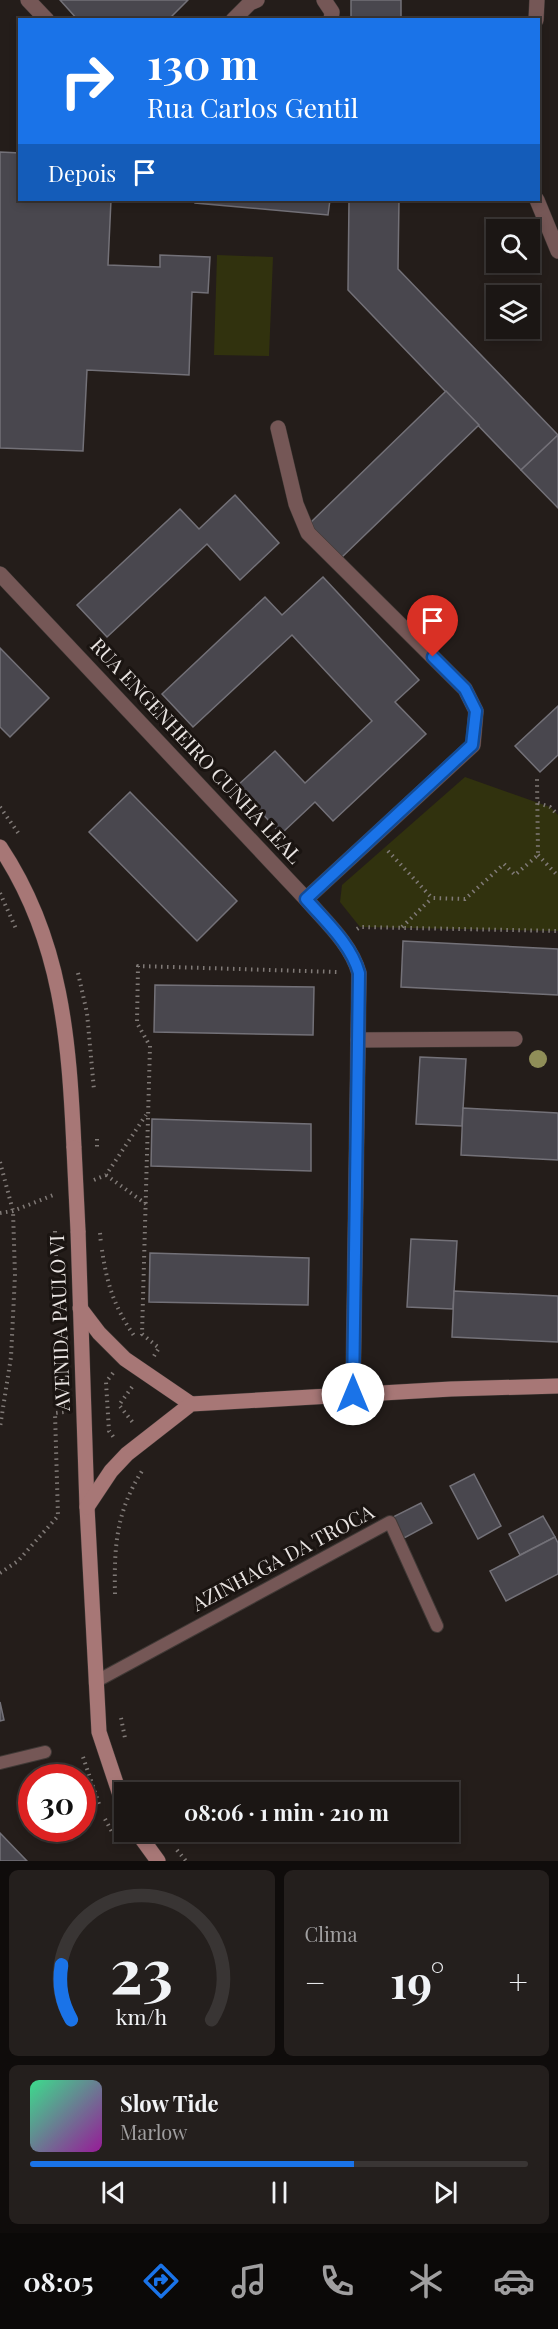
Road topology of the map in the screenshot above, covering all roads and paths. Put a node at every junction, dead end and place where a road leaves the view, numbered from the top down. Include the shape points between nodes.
1 (28, 0) edge
2 (257, 0) edge
3 (324, 0) edge
4 (537, 0) edge
5 (45, 18) edge
6 (235, 18) edge
7 (331, 18) edge
8 (536, 18) edge
9 (537, 201) edge
10 (558, 250) edge
11 (278, 428) dead end
12 (0, 574) edge
13 (537, 779) dead end
14 (538, 803) junction
15 (558, 815) edge
16 (373, 836) junction
17 (0, 847) edge
18 (538, 855) junction
19 (558, 876) edge
20 (0, 893) edge
21 (432, 898) junction
22 (306, 899) junction
23 (402, 928) junction
24 (558, 931) edge
25 (21, 939) dead end
26 (341, 940) junction
27 (359, 973) junction
28 (358, 1040) junction
29 (515, 1040) dead end
30 (0, 1162) edge
31 (106, 1175) dead end
32 (146, 1204) junction
33 (13, 1210) junction
34 (0, 1213) edge
35 (101, 1244) dead end
36 (80, 1308) junction
37 (125, 1359) junction
38 (143, 1372) junction
39 (558, 1386) edge
40 (353, 1394) junction
41 (191, 1404) junction
42 (108, 1406) junction
43 (119, 1406) junction
44 (64, 1412) dead end
45 (0, 1427) edge
46 (145, 1438) junction
47 (127, 1454) junction
48 (87, 1506) junction
49 (0, 1573) edge
50 (115, 1600) dead end
51 (436, 1626) dead end
52 (95, 1682) junction
53 (121, 1711) dead end
54 (127, 1746) dead end
55 (45, 1752) dead end
56 (0, 1763) edge
57 (114, 1782) edge
58 (144, 1842) edge
59 (158, 1861) edge

1 - 5 street
2 - 6 street
3 - 7 street
4 - 8 street
9 - 10 street
11 - 16 street via 296,504 308,533 465,689 476,711 472,745
12 - 22 street, RUA ENGENHEIRO CUNHA LEAL
13 - 14 path
14 - 15 path
14 - 18 path
16 - 21 path
16 - 22 street
17 - 36 main road, AVENIDA PAULO VI, bridge via 35,912 56,977 68,1045
18 - 19 path
18 - 21 path via 515,875 504,864 465,899
20 - 25 path
21 - 23 path
22 - 26 street, RUA ENGENHEIRO CUNHA LEAL
23 - 24 path
23 - 26 path via 360,927
26 - 27 street, RUA ENGENHEIRO CUNHA LEAL
27 - 28 street, RUA ENGENHEIRO CUNHA LEAL
27 - 32 path via 138,966 137,1023 150,1046
28 - 29 street
28 - 40 street, RUA ENGENHEIRO CUNHA LEAL
30 - 33 path
31 - 32 path
32 - 38 path via 142,1334 159,1348
33 - 34 path
33 - 45 path via 11,1357
35 - 37 path via 114,1303 138,1342
36 - 37 main road
36 - 48 main road, AVENIDA PAULO VI
37 - 38 main road
37 - 42 path via 106,1382
38 - 41 main road
38 - 43 path
39 - 40 main road
40 - 41 main road
41 - 46 main road
42 - 43 path
42 - 47 path via 109,1431
43 - 46 path
44 - 49 path via 55,1413 58,1516 18,1561
46 - 47 main road
47 - 48 main road
47 - 50 path via 142,1472 129,1494 114,1549
48 - 52 main road, AVENIDA PAULO VI
51 - 52 lane, AZINHAGA DA TROCA via 390,1522
52 - 57 main road, AVENIDA PAULO VI via 99,1732
53 - 54 path
55 - 56 lane
58 - 59 main road

